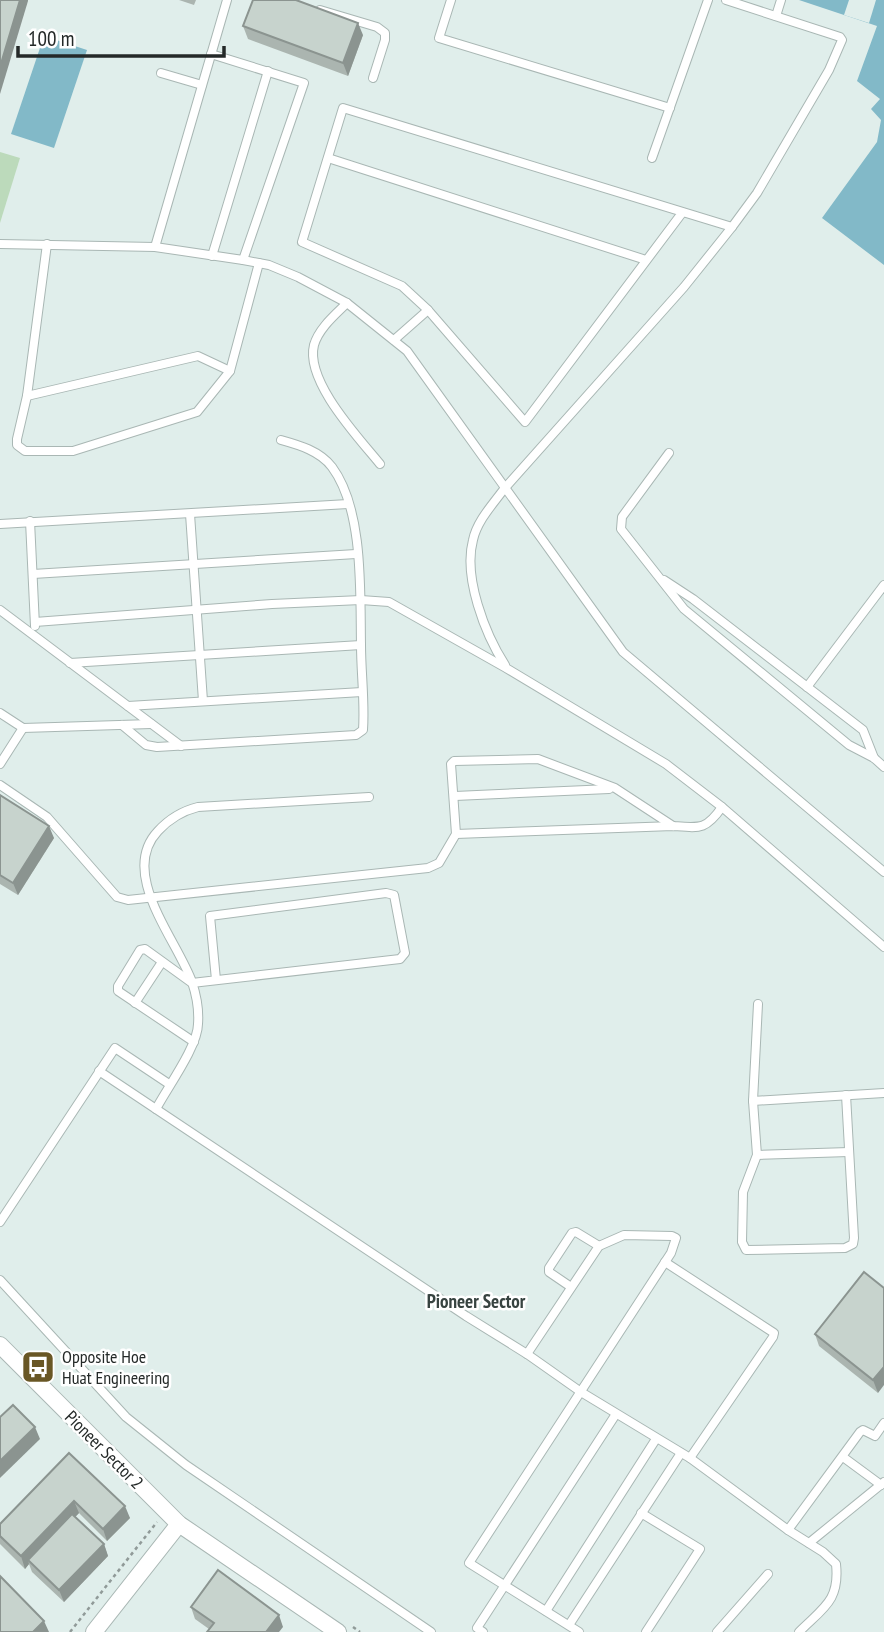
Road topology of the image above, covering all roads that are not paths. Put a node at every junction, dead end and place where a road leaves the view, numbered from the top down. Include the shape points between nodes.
1 (227, 0) edge
2 (451, 0) edge
3 (708, 0) edge
4 (726, 0) edge
5 (781, 0) edge
6 (313, 8) edge
7 (776, 16) junction
8 (211, 54) junction
9 (268, 71) junction
10 (161, 73) dead end
11 (373, 78) dead end
12 (202, 85) junction
13 (670, 108) junction
14 (328, 158) junction
15 (652, 158) dead end
16 (682, 213) junction
17 (732, 227) junction
18 (0, 244) edge
19 (47, 244) junction
20 (155, 247) junction
21 (212, 256) junction
22 (243, 260) junction
23 (646, 260) junction
24 (259, 263) junction
25 (347, 303) junction
26 (428, 310) junction
27 (394, 340) junction
28 (230, 371) junction
29 (27, 396) junction
30 (281, 440) dead end
31 (669, 453) dead end
32 (380, 464) dead end
33 (504, 488) junction
34 (348, 504) junction
35 (190, 514) junction
36 (30, 521) junction
37 (0, 524) edge
38 (356, 554) junction
39 (194, 564) junction
40 (33, 574) junction
41 (659, 577) junction
42 (884, 584) edge
43 (360, 600) junction
44 (0, 610) edge
45 (197, 611) junction
46 (35, 622) junction
47 (35, 636) junction
48 (361, 645) junction
49 (200, 655) junction
50 (70, 663) junction
51 (506, 668) junction
52 (807, 687) junction
53 (362, 692) junction
54 (203, 701) junction
55 (128, 706) junction
56 (0, 713) edge
57 (151, 724) junction
58 (122, 725) junction
59 (23, 728) junction
60 (181, 746) junction
61 (874, 758) junction
62 (1, 760) edge
63 (884, 767) edge
64 (0, 785) edge
65 (615, 788) junction
66 (455, 796) junction
67 (369, 797) dead end
68 (722, 807) junction
69 (673, 827) junction
70 (456, 834) junction
71 (884, 872) edge
72 (151, 899) junction
73 (884, 947) edge
74 (162, 961) junction
75 (216, 980) junction
76 (192, 983) junction
77 (135, 1003) junction
78 (758, 1004) dead end
79 (194, 1042) junction
80 (99, 1071) junction
81 (169, 1084) junction
82 (884, 1093) edge
83 (846, 1095) junction
84 (753, 1101) junction
85 (156, 1109) junction
86 (849, 1152) junction
87 (757, 1155) junction
88 (0, 1222) edge
89 (599, 1246) junction
90 (665, 1262) junction
91 (0, 1280) edge
92 (571, 1287) junction
93 (0, 1345) edge
94 (527, 1354) junction
95 (581, 1392) junction
96 (616, 1414) junction
97 (884, 1423) edge
98 (875, 1436) junction
99 (656, 1439) junction
100 (884, 1443) edge
101 (685, 1456) junction
102 (843, 1457) junction
103 (882, 1484) edge
104 (641, 1513) junction
105 (179, 1524) junction
106 (788, 1530) junction
107 (809, 1543) junction
108 (768, 1574) dead end
109 (506, 1585) junction
110 (546, 1611) junction
111 (569, 1625) junction
112 (94, 1632) edge
113 (338, 1632) edge
114 (430, 1632) edge
115 (484, 1632) edge
116 (579, 1632) edge
117 (646, 1632) edge
118 (718, 1632) edge
119 (799, 1632) edge

1 - 8 lane
2 - 13 lane via 439,38
3 - 13 lane
4 - 7 lane
5 - 7 lane
6 - 11 lane via 385,33
7 - 17 lane via 842,40 823,82
8 - 9 lane
8 - 12 lane
9 - 21 lane
9 - 22 lane via 304,83
10 - 12 lane
12 - 20 lane
13 - 15 lane
14 - 16 lane via 343,108
14 - 23 lane
14 - 26 lane via 302,242 402,286
16 - 17 lane
16 - 23 lane
17 - 33 lane
18 - 19 lane
19 - 20 lane
19 - 29 lane
20 - 21 lane
21 - 22 lane
22 - 24 lane
23 - 26 lane via 524,422
24 - 25 lane
24 - 28 lane
25 - 27 lane
25 - 32 lane via 320,334 312,363 333,404
26 - 27 lane
27 - 33 lane via 407,351
28 - 29 lane via 198,356
28 - 29 lane via 197,412 73,451 19,449
30 - 34 lane via 309,449 331,466
31 - 41 lane via 620,523
33 - 51 lane via 484,516 470,555 478,608
33 - 71 lane via 624,652
34 - 35 lane
34 - 38 lane
35 - 36 lane
35 - 39 lane
36 - 37 lane
36 - 40 lane
38 - 39 lane
38 - 43 lane
39 - 40 lane
39 - 45 lane
40 - 46 lane
41 - 52 lane
41 - 61 lane via 684,609 849,745
42 - 52 lane
43 - 45 lane
43 - 48 lane
43 - 51 lane via 389,602
44 - 47 lane
45 - 46 lane
45 - 49 lane
46 - 47 lane
47 - 50 lane
48 - 49 lane
48 - 53 lane
49 - 50 lane
49 - 54 lane
50 - 55 lane
51 - 68 lane via 666,764
52 - 61 lane via 863,730
53 - 54 lane
53 - 60 lane via 363,730 359,734
54 - 55 lane
55 - 57 lane
56 - 59 lane
57 - 58 lane
57 - 60 lane
58 - 59 lane
58 - 60 lane via 152,747
59 - 62 lane
61 - 63 lane
64 - 72 lane via 47,817 117,897
65 - 66 lane
65 - 66 lane via 538,759 454,761
65 - 69 lane
66 - 70 lane
67 - 72 lane via 188,810 167,821 145,853
68 - 69 lane via 706,826
68 - 73 lane
69 - 70 lane
70 - 72 lane via 444,858 428,868
72 - 76 lane
74 - 76 lane
74 - 77 lane
74 - 77 lane via 140,950 118,986 120,993
75 - 75 lane via 209,916 394,895 405,953 400,959
75 - 76 lane
76 - 79 lane via 199,1027
77 - 79 lane
78 - 84 lane
79 - 81 lane
80 - 81 lane via 115,1048
80 - 85 lane
80 - 88 lane
81 - 85 lane
82 - 83 lane
83 - 84 lane
83 - 86 lane
84 - 87 lane
85 - 94 lane
86 - 87 lane
86 - 87 lane via 854,1238 845,1248 746,1250 742,1242 743,1192
89 - 90 lane via 624,1234 672,1236 676,1238
89 - 92 lane
89 - 92 lane via 572,1233 548,1268
90 - 95 lane
90 - 101 lane via 774,1333
91 - 114 lane via 126,1417 186,1465
92 - 94 lane
93 - 105 street, Pioneer Sector 2
94 - 95 lane
95 - 96 lane
95 - 109 lane via 469,1563
96 - 99 lane
96 - 109 lane
97 - 98 lane
98 - 100 lane
98 - 102 lane via 863,1430
99 - 101 lane
99 - 110 lane
101 - 104 lane
101 - 106 lane
102 - 103 lane
102 - 106 lane
103 - 107 lane
104 - 111 lane
104 - 117 lane via 700,1549
105 - 112 street
105 - 113 street, Pioneer Sector 2
106 - 107 lane
107 - 119 lane via 836,1564 838,1584 828,1604
108 - 118 lane
109 - 110 lane
109 - 115 lane via 477,1628
110 - 111 lane
111 - 116 lane

